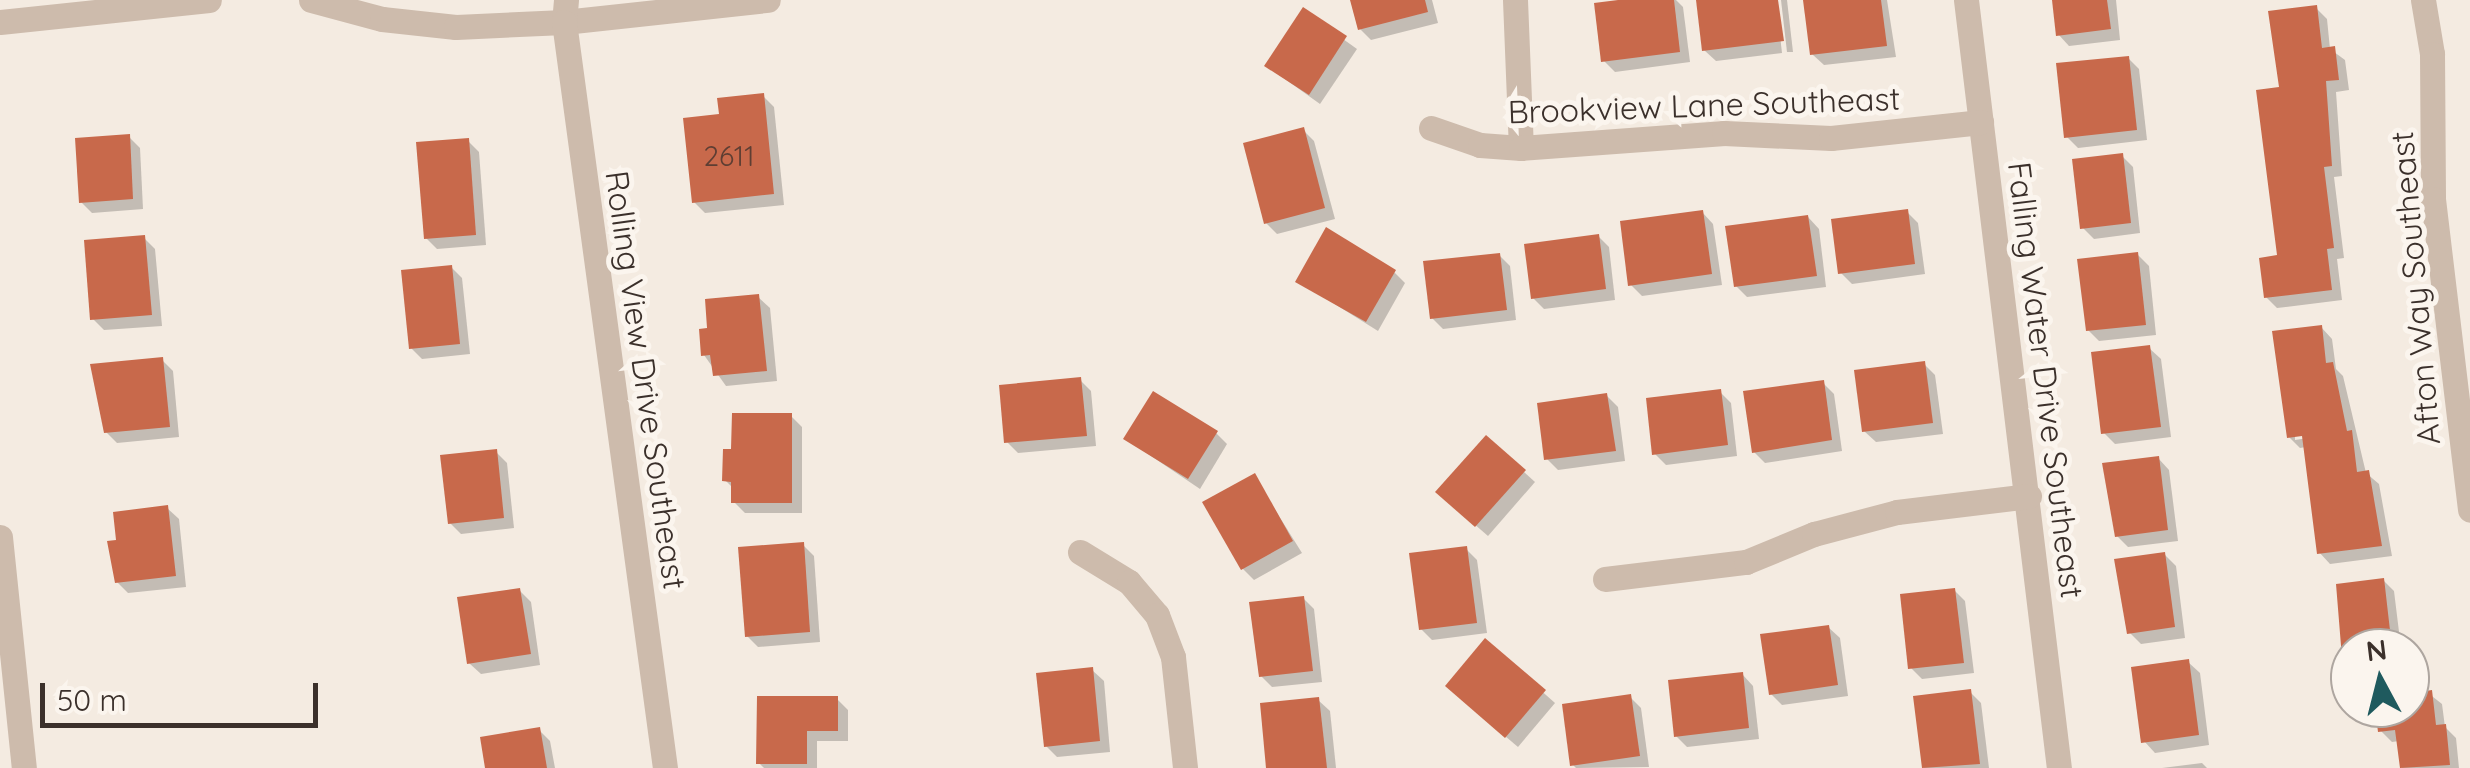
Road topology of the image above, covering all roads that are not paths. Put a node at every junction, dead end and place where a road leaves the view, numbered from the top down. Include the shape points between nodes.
1 (209, 0) edge
2 (311, 0) edge
3 (768, 0) edge
4 (1515, 0) edge
5 (1966, 0) edge
6 (2423, 0) edge
7 (565, 11) edge
8 (0, 22) edge
9 (1981, 122) junction
10 (1431, 128) dead end
11 (1522, 148) junction
12 (2459, 328) edge
13 (2029, 496) junction
14 (2470, 510) edge
15 (0, 536) edge
16 (1080, 552) dead end
17 (1605, 579) dead end
18 (24, 768) edge
19 (665, 768) edge
20 (1185, 768) edge
21 (2059, 768) edge

1 - 8 street
2 - 7 street via 421,26
3 - 7 street
4 - 11 street
5 - 9 street, Falling Water Drive Southeast
6 - 12 street, Afton Way Southeast via 2432,54 2433,199
7 - 19 street, Rolling View Drive Southeast
9 - 11 street, Brookview Lane Southeast via 1831,138 1724,133
9 - 13 street, Falling Water Drive Southeast
10 - 11 street, Brookview Lane Southeast via 1480,145
12 - 14 street, Afton Way Southeast
13 - 17 street via 1897,512 1814,534 1746,562
13 - 21 street, Falling Water Drive Southeast
15 - 18 street
16 - 20 street via 1129,582 1157,615 1173,658

